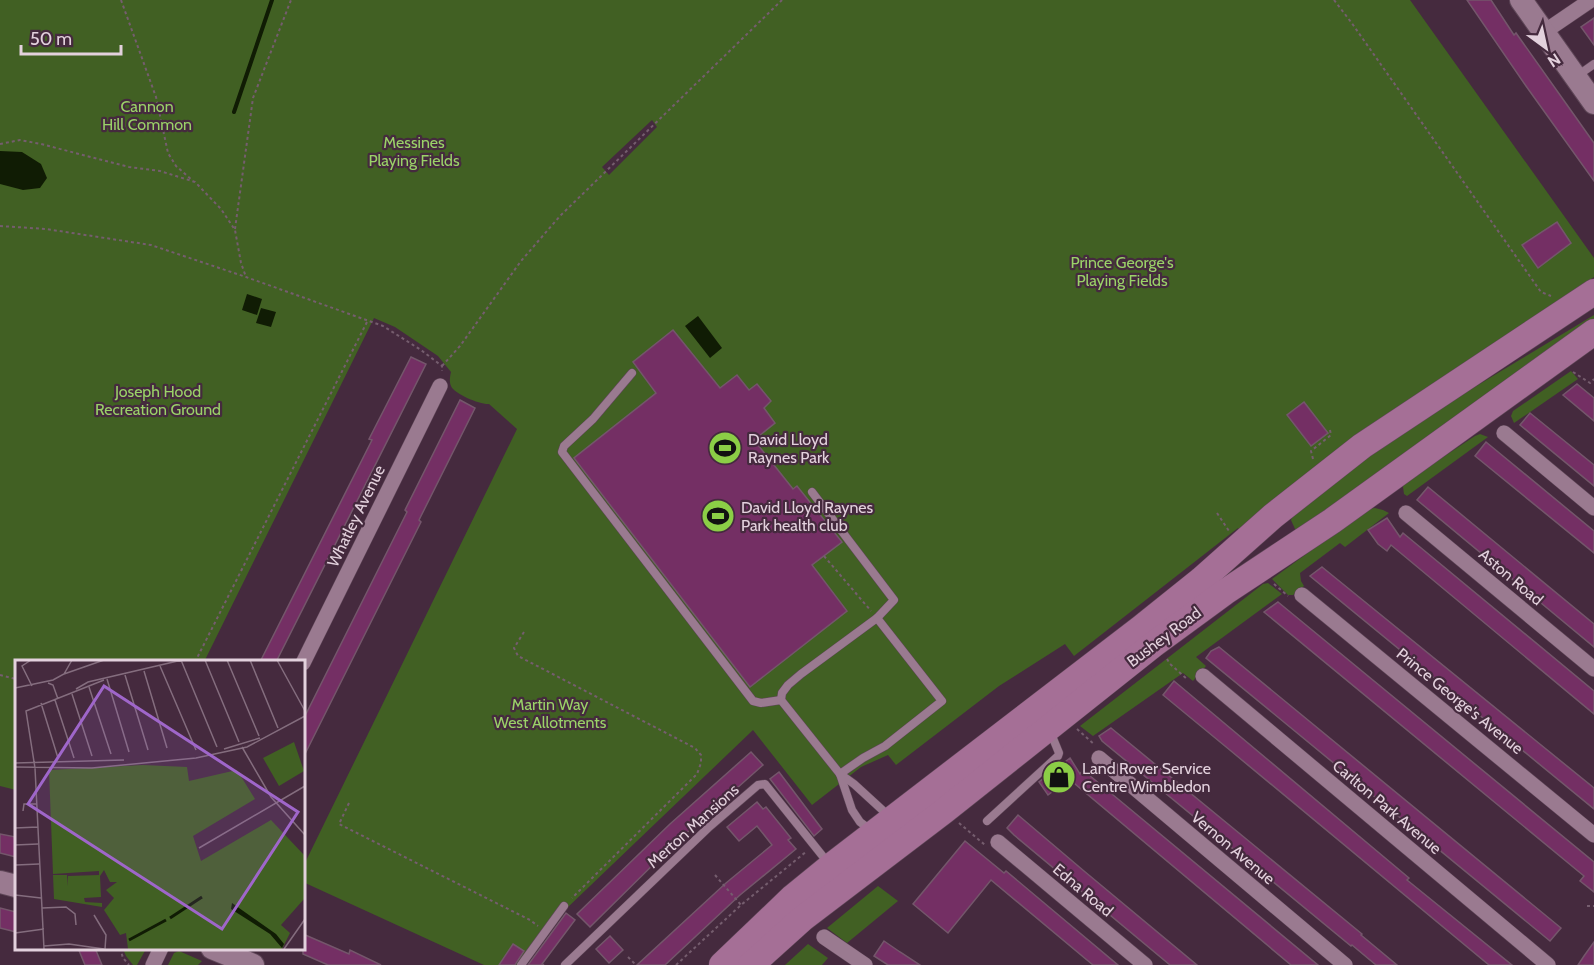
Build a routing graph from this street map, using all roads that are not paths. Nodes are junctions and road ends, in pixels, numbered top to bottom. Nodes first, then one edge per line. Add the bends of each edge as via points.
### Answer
1 (1521, 0) edge
2 (1591, 0) edge
3 (1544, 32) junction
4 (1585, 71) edge
5 (1594, 103) edge
6 (1594, 292) edge
7 (1594, 307) edge
8 (1594, 332) edge
9 (632, 373) dead end
10 (1461, 380) junction
11 (440, 386) dead end
12 (1504, 433) dead end
13 (812, 492) dead end
14 (1594, 508) edge
15 (1406, 513) dead end
16 (1274, 516) junction
17 (1298, 544) junction
18 (1302, 595) road end
19 (877, 618) junction
20 (304, 661) edge
21 (1594, 669) edge
22 (1203, 676) road end
23 (781, 700) junction
24 (1060, 726) junction
25 (1099, 758) road end
26 (840, 774) junction
27 (987, 821) dead end
28 (1594, 835) edge
29 (886, 837) junction
30 (998, 842) road end
31 (831, 867) junction
32 (0, 882) edge
33 (15, 886) edge
34 (564, 906) road end
35 (824, 937) dead end
36 (160, 950) edge
37 (217, 950) edge
38 (153, 965) edge
39 (253, 965) edge
40 (521, 965) edge
41 (565, 965) edge
42 (722, 965) edge
43 (751, 965) edge
44 (865, 965) edge
45 (1145, 965) edge
46 (1345, 965) edge
47 (1548, 965) edge

1 - 3 main road
2 - 3 street
3 - 4 main road
4 - 5 main road
6 - 10 main road, Bushey Road
7 - 10 main road, Bushey Road via 1536,343
8 - 17 main road, Bushey Road
9 - 23 lane via 562,452 753,700
10 - 16 main road, Bushey Road via 1362,446
11 - 20 street, Whatley Avenue
12 - 14 street
13 - 19 lane via 894,600
15 - 21 street, Aston Road
16 - 17 main road
16 - 29 main road, Bushey Road
17 - 24 main road, Bushey Road via 1154,644
18 - 28 street, Prince George's Avenue
19 - 23 lane via 788,685
19 - 26 lane via 942,701 885,746
22 - 47 street, Carlton Park Avenue
23 - 26 lane
24 - 27 lane via 1058,756
24 - 29 main road, Bushey Road
25 - 46 street, Vernon Avenue
26 - 29 lane via 878,808
26 - 29 lane via 860,822
29 - 31 main road, Bushey Road
29 - 43 main road, Bushey Road
30 - 45 street, Edna Road
31 - 41 lane, Merton Mansions via 765,784 758,785
31 - 42 main road, Bushey Road via 793,897
32 - 33 main road
34 - 40 lane
35 - 44 street
36 - 38 street
37 - 39 main road

